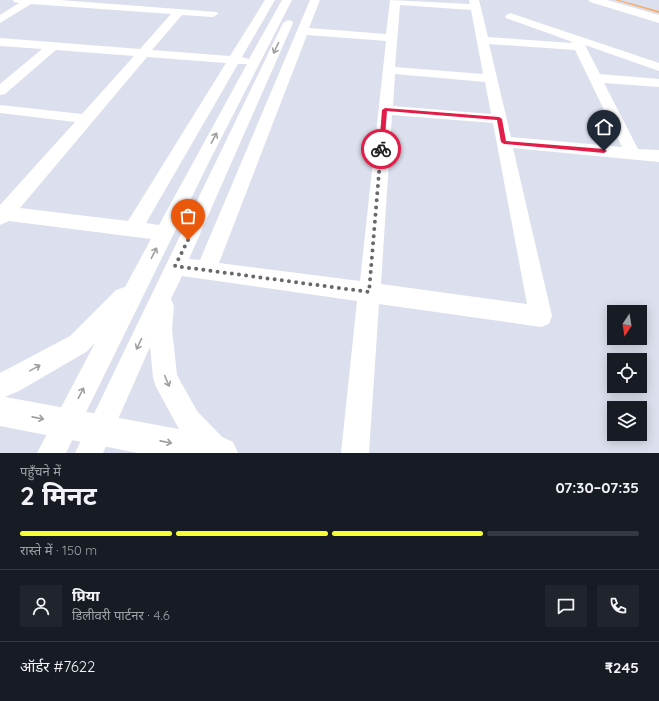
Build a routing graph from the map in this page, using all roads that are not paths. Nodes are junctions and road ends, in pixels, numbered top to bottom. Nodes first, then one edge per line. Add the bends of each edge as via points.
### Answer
1 (18, 0) edge
2 (270, 0) edge
3 (287, 0) edge
4 (299, 0) edge
5 (315, 0) edge
6 (594, 0) edge
7 (29, 1) edge
8 (395, 1) edge
9 (113, 3) edge
10 (475, 4) edge
11 (180, 12) junction
12 (213, 14) dead end
13 (510, 16) dead end
14 (659, 19) edge
15 (0, 20) edge
16 (302, 31) junction
17 (391, 38) junction
18 (482, 40) junction
19 (0, 42) edge
20 (577, 43) junction
21 (53, 46) junction
22 (143, 53) junction
23 (234, 60) junction
24 (254, 62) junction
25 (659, 67) edge
26 (388, 70) junction
27 (490, 78) junction
28 (595, 78) junction
29 (659, 83) edge
30 (0, 91) edge
31 (0, 110) edge
32 (385, 110) junction
33 (86, 119) junction
34 (499, 119) junction
35 (504, 142) junction
36 (633, 154) junction
37 (659, 156) edge
38 (2, 215) edge
39 (133, 229) junction
40 (164, 233) junction
41 (206, 270) junction
42 (171, 276) junction
43 (140, 279) junction
44 (369, 292) junction
45 (0, 386) edge
46 (0, 411) edge
47 (66, 424) junction
48 (94, 441) edge
49 (51, 453) edge
50 (220, 453) edge
51 (354, 453) edge

1 - 7 street
2 - 23 street
3 - 24 street
4 -> 42 street
5 - 16 street
6 - 14 street
7 - 9 street
7 - 15 street
8 - 10 street
8 - 17 street
9 - 11 street
10 - 18 street
11 - 12 street
11 - 22 street
13 - 20 street
16 - 17 street
16 - 41 street
17 - 26 street
18 - 20 street
18 - 27 street
19 - 21 street
20 - 25 street
20 - 28 street
21 - 22 street
21 - 30 street
22 - 23 street
22 - 33 street
23 - 24 street
23 - 39 street
40 -> 24 street
26 - 27 street
26 - 32 street
27 - 34 street
28 - 29 street
28 - 36 street
31 - 33 street
32 - 34 street
32 - 44 street
33 - 38 street
34 - 35 street
35 - 36 street
35 - 44 street via 541,316
36 - 37 street
38 - 39 street
39 - 40 street
43 -> 40 street
41 - 42 street
41 - 44 street
42 -> 48 street
42 -> 50 street via 160,329 165,378 188,420
45 -> 43 street via 78,344
47 -> 43 street
44 - 51 street
46 -> 47 street
47 - 48 street
47 - 49 street
48 -> 50 street

